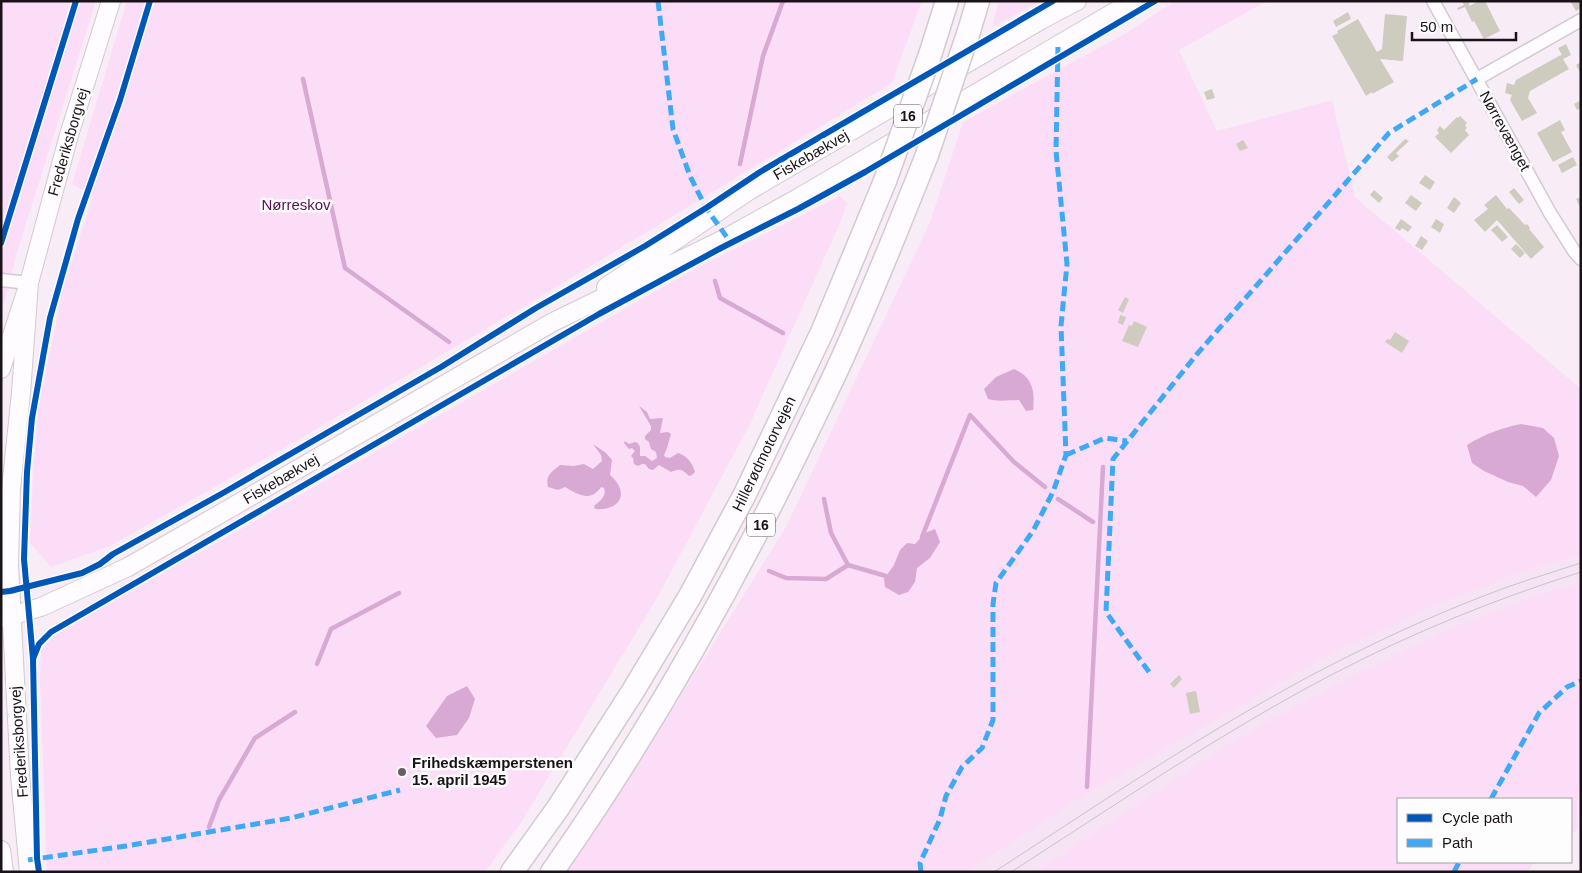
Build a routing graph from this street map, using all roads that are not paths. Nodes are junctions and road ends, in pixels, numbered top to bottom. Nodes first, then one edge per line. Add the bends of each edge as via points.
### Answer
1 (110, 1) edge
2 (947, 1) edge
3 (978, 1) edge
4 (1077, 1) edge
5 (1133, 1) edge
6 (1433, 1) edge
7 (1581, 20) edge
8 (1476, 79) junction
9 (1581, 259) edge
10 (1, 280) edge
11 (29, 283) junction
12 (554, 322) junction
13 (1, 369) edge
14 (6, 617) edge
15 (1, 850) edge
16 (4, 872) edge
17 (29, 872) edge
18 (512, 872) edge
19 (552, 872) edge

1 - 11 street, Frederiksborgvej
2 - 18 highway, Hillerødmotorvejen / 16, bridge via 885,181 823,330 745,494 690,596 633,691 558,808
3 - 19 highway, Hillerødmotorvejen / 16, bridge via 927,155 888,253 772,506 659,706
4 - 12 street, Fiskebækvej via 750,190
5 - 12 street, Fiskebækvej via 724,239
6 - 8 street, Nørrevænget
7 - 8 street
8 - 9 street, Nørrevænget via 1550,213
10 - 11 street
11 - 13 street, Frederiksborgvej
11 - 14 street, Frederiksborgvej via 11,489
12 - 14 street, Fiskebækvej via 128,567 41,607
14 - 17 street, Frederiksborgvej
15 - 16 street

